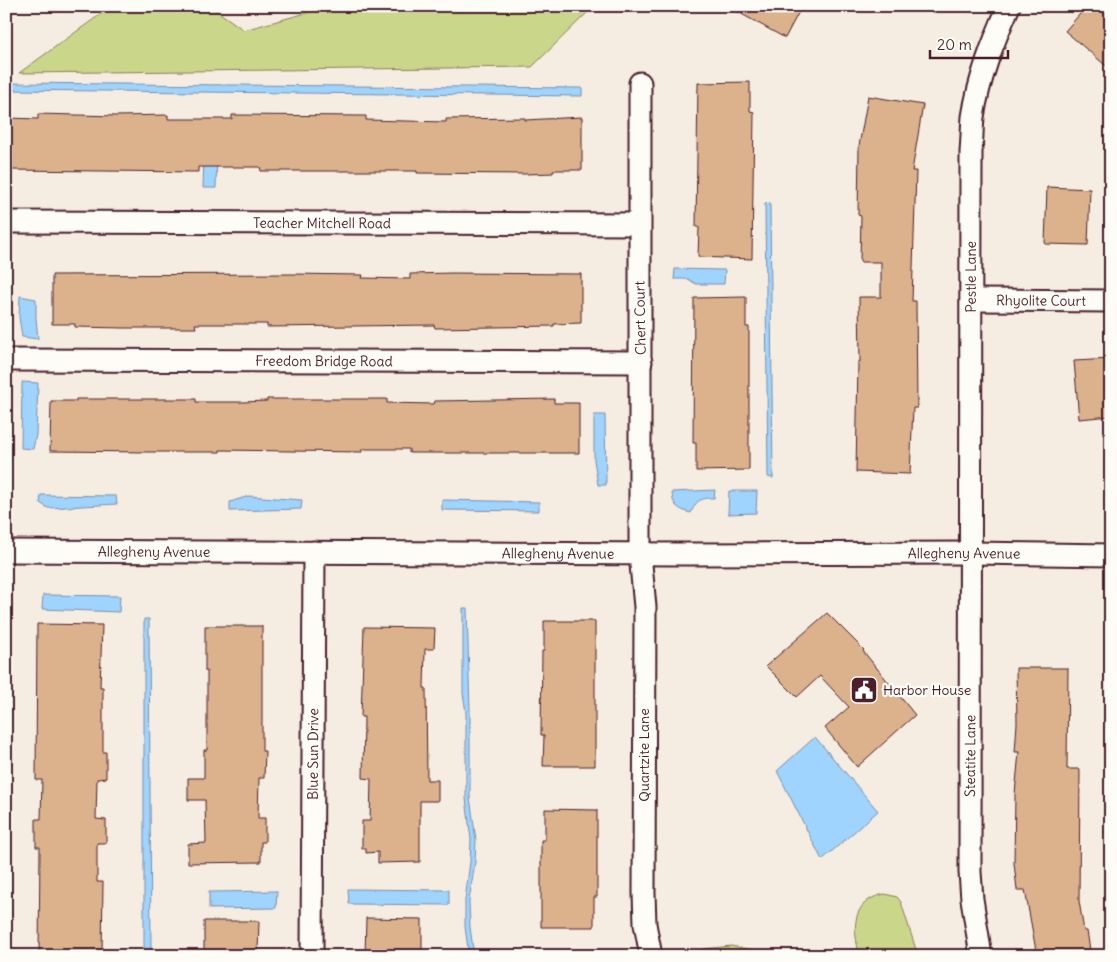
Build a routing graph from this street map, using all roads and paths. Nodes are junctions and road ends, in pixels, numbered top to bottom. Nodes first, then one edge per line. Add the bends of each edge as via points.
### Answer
1 (1009, 6) edge
2 (640, 83) dead end
3 (6, 222) edge
4 (639, 224) junction
5 (972, 300) junction
6 (1111, 301) edge
7 (6, 360) edge
8 (641, 362) junction
9 (6, 551) edge
10 (314, 552) junction
11 (971, 553) junction
12 (640, 554) junction
13 (1111, 555) edge
14 (312, 956) edge
15 (651, 956) edge
16 (981, 956) edge

1 - 5 street, Pestle Lane via 994,40 973,117
2 - 4 street, Chert Court
3 - 4 street, Teacher Mitchell Road
4 - 8 street, Chert Court
5 - 6 street, Rhyolite Court
5 - 11 street, Pestle Lane
7 - 8 street, Freedom Bridge Road
8 - 12 street, Chert Court
9 - 10 street, Allegheny Avenue
10 - 12 street, Allegheny Avenue
10 - 14 street, Blue Sun Drive
11 - 12 street, Allegheny Avenue
11 - 13 street, Allegheny Avenue
11 - 16 street, Steatite Lane via 970,872
12 - 15 street, Quartzite Lane via 645,607 644,893

